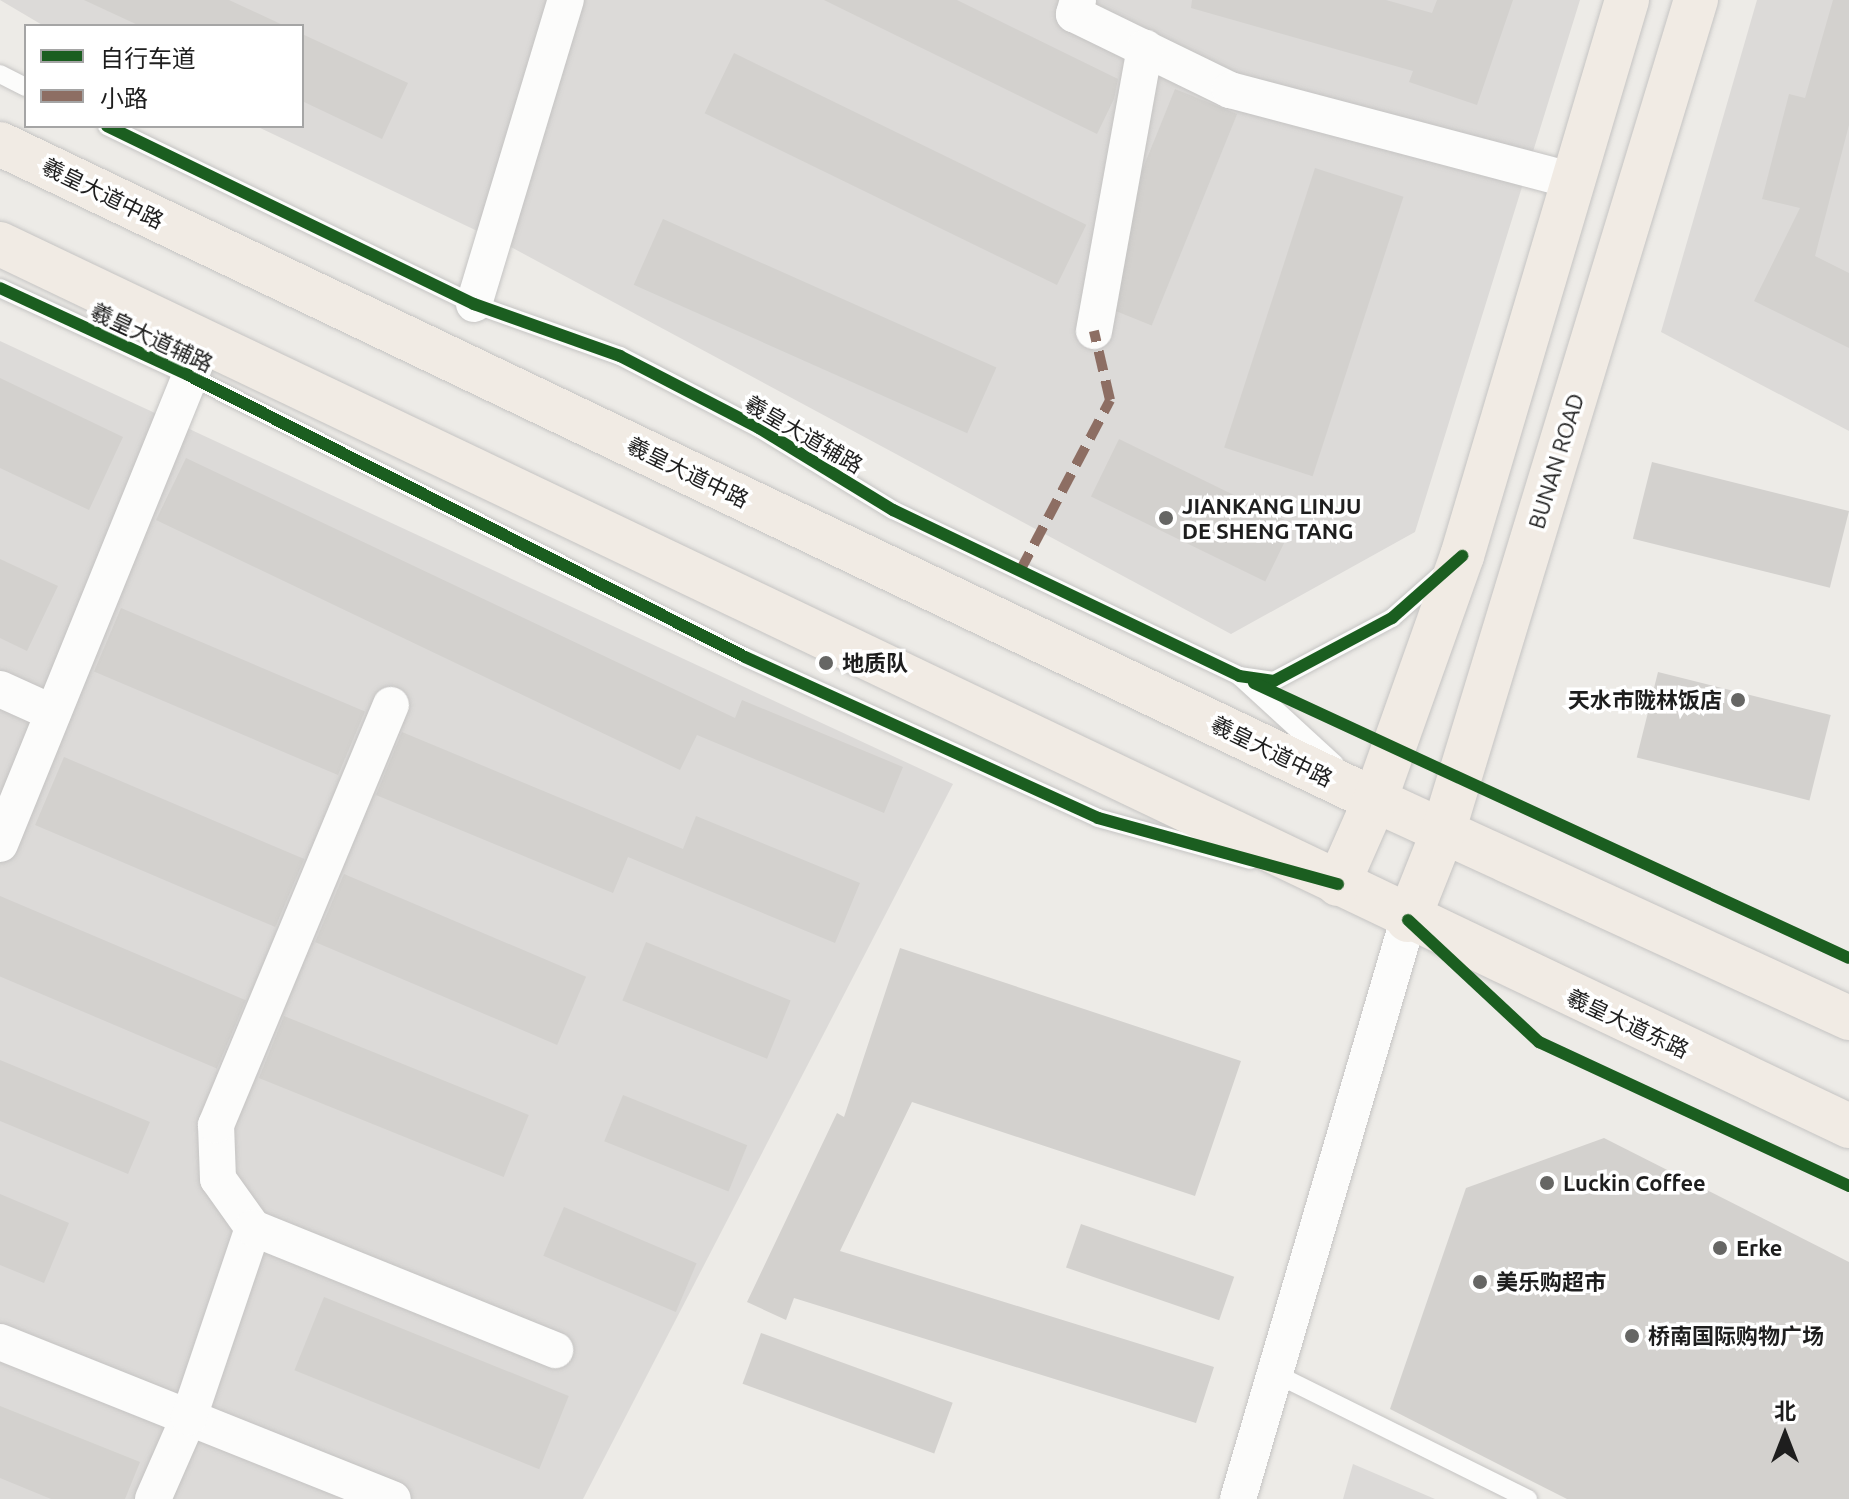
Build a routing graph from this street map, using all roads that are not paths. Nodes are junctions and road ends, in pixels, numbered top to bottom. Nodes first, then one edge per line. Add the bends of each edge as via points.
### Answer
1 (566, 0) edge
2 (1627, 0) edge
3 (1696, 0) edge
4 (1066, 5) edge
5 (1145, 48) junction
6 (0, 74) edge
7 (24, 86) edge
8 (111, 128) edge
9 (0, 144) edge
10 (1574, 181) junction
11 (0, 244) edge
12 (0, 288) edge
13 (474, 304) junction
14 (1094, 331) dead end
15 (196, 359) junction
16 (1462, 556) junction
17 (1239, 676) junction
18 (0, 689) edge
19 (391, 705) dead end
20 (53, 713) junction
21 (1375, 800) junction
22 (1443, 832) junction
23 (0, 844) edge
24 (1338, 884) junction
25 (1408, 920) junction
26 (1849, 1018) edge
27 (1849, 1126) edge
28 (253, 1228) junction
29 (0, 1342) edge
30 (555, 1350) dead end
31 (1272, 1372) junction
32 (189, 1417) junction
33 (153, 1499) edge
34 (393, 1499) edge
35 (1238, 1499) edge
36 (1528, 1499) edge

1 - 13 street
2 - 10 main road
3 - 22 main road, BUNAN ROAD
4 - 5 street
5 - 10 street via 1230,90
5 - 14 street
6 - 7 lane
8 - 13 lane, 羲皇大道辅路
9 - 21 main road, 羲皇大道中路
10 - 16 main road
11 - 15 main road
12 - 15 lane, 羲皇大道辅路
13 - 17 lane, 羲皇大道辅路 via 620,356 759,428 893,510
15 - 20 street
15 - 24 main road
16 - 17 lane, 羲皇大道辅路 via 1392,618 1274,681
16 - 21 main road
17 - 21 lane
18 - 20 street
19 - 28 street via 216,1125 218,1179
20 - 23 street
21 - 22 main road, 羲皇大道中路
21 - 24 main road
22 - 25 main road, BUNAN ROAD
22 - 26 main road
24 - 25 main road, 羲皇大道东路
25 - 27 main road, 羲皇大道东路
25 - 31 street
28 - 30 street
28 - 32 street
29 - 32 street
31 - 35 street
31 - 36 lane
32 - 33 street
32 - 34 street

